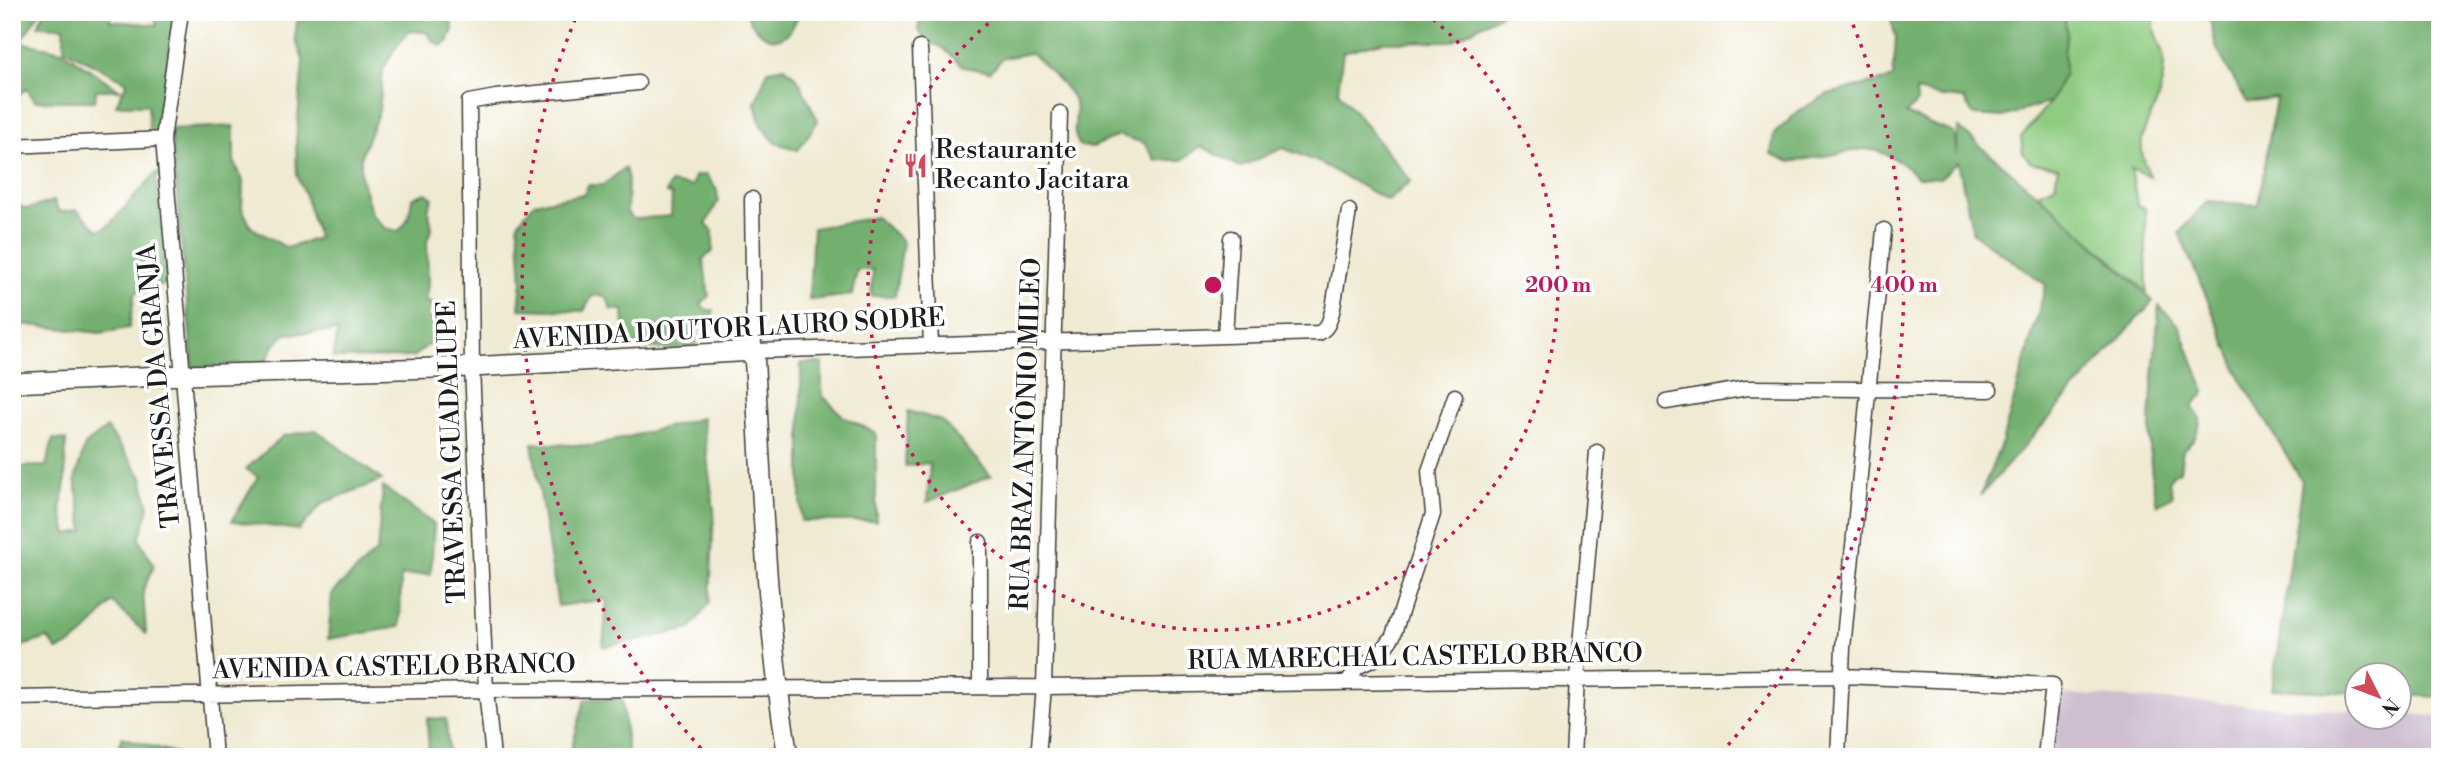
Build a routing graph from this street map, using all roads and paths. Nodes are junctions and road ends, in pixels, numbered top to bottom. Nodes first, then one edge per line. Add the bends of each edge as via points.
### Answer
1 (181, 12) edge
2 (920, 48) dead end
3 (638, 83) dead end
4 (1060, 113) dead end
5 (163, 139) junction
6 (12, 146) edge
7 (752, 199) dead end
8 (1349, 211) dead end
9 (1884, 230) dead end
10 (1231, 237) dead end
11 (1225, 336) junction
12 (1052, 342) junction
13 (931, 346) junction
14 (754, 351) junction
15 (471, 367) junction
16 (184, 375) junction
17 (12, 383) edge
18 (1867, 389) junction
19 (1990, 390) dead end
20 (1455, 396) dead end
21 (1666, 401) dead end
22 (1597, 452) dead end
23 (980, 542) dead end
24 (1842, 676) junction
25 (1577, 679) junction
26 (1348, 682) junction
27 (980, 687) junction
28 (1044, 687) junction
29 (776, 688) junction
30 (486, 690) junction
31 (208, 694) junction
32 (12, 698) edge
33 (215, 757) edge
34 (493, 757) edge
35 (788, 757) edge
36 (1038, 757) edge
37 (1573, 757) edge
38 (1838, 757) edge
39 (2045, 757) edge

1 - 5 street, TRAVESSA DA GRANJA
2 - 13 street
3 - 15 street, TRAVESSA GUADALUPE via 469,102
4 - 12 street, RUA BRAZ ANTÔNIO MILEO
5 - 6 street
5 - 16 street, TRAVESSA DA GRANJA
7 - 14 street
8 - 11 street, AVENIDA DOUTOR LAURO SODRE via 1325,330
9 - 18 street
10 - 11 street
11 - 12 street, AVENIDA DOUTOR LAURO SODRE
12 - 13 street, AVENIDA DOUTOR LAURO SODRE
12 - 28 street, RUA BRAZ ANTÔNIO MILEO
13 - 14 street, AVENIDA DOUTOR LAURO SODRE
14 - 15 street, AVENIDA DOUTOR LAURO SODRE
14 - 29 street
15 - 16 street, AVENIDA DOUTOR LAURO SODRE
15 - 30 street, TRAVESSA GUADALUPE
16 - 17 street, AVENIDA DOUTOR LAURO SODRE
16 - 31 street, TRAVESSA DA GRANJA
18 - 19 street
18 - 21 street via 1747,388
18 - 24 street
20 - 26 street via 1429,471 1433,514 1393,636 1378,657 1357,667
22 - 25 street
23 - 27 street
24 - 25 street, RUA MARECHAL CASTELO BRANCO
24 - 38 street
24 - 39 street, RUA MARECHAL CASTELO BRANCO via 2053,685
25 - 26 street, RUA MARECHAL CASTELO BRANCO
25 - 37 street
26 - 28 street, RUA MARECHAL CASTELO BRANCO
27 - 28 street, RUA MARECHAL CASTELO BRANCO
27 - 29 street, RUA MARECHAL CASTELO BRANCO
28 - 36 street, RUA BRAZ ANTÔNIO MILEO
29 - 30 street, AVENIDA CASTELO BRANCO
29 - 35 street
30 - 31 street, AVENIDA CASTELO BRANCO
30 - 34 street, TRAVESSA GUADALUPE
31 - 32 street, AVENIDA CASTELO BRANCO
31 - 33 street, TRAVESSA DA GRANJA

